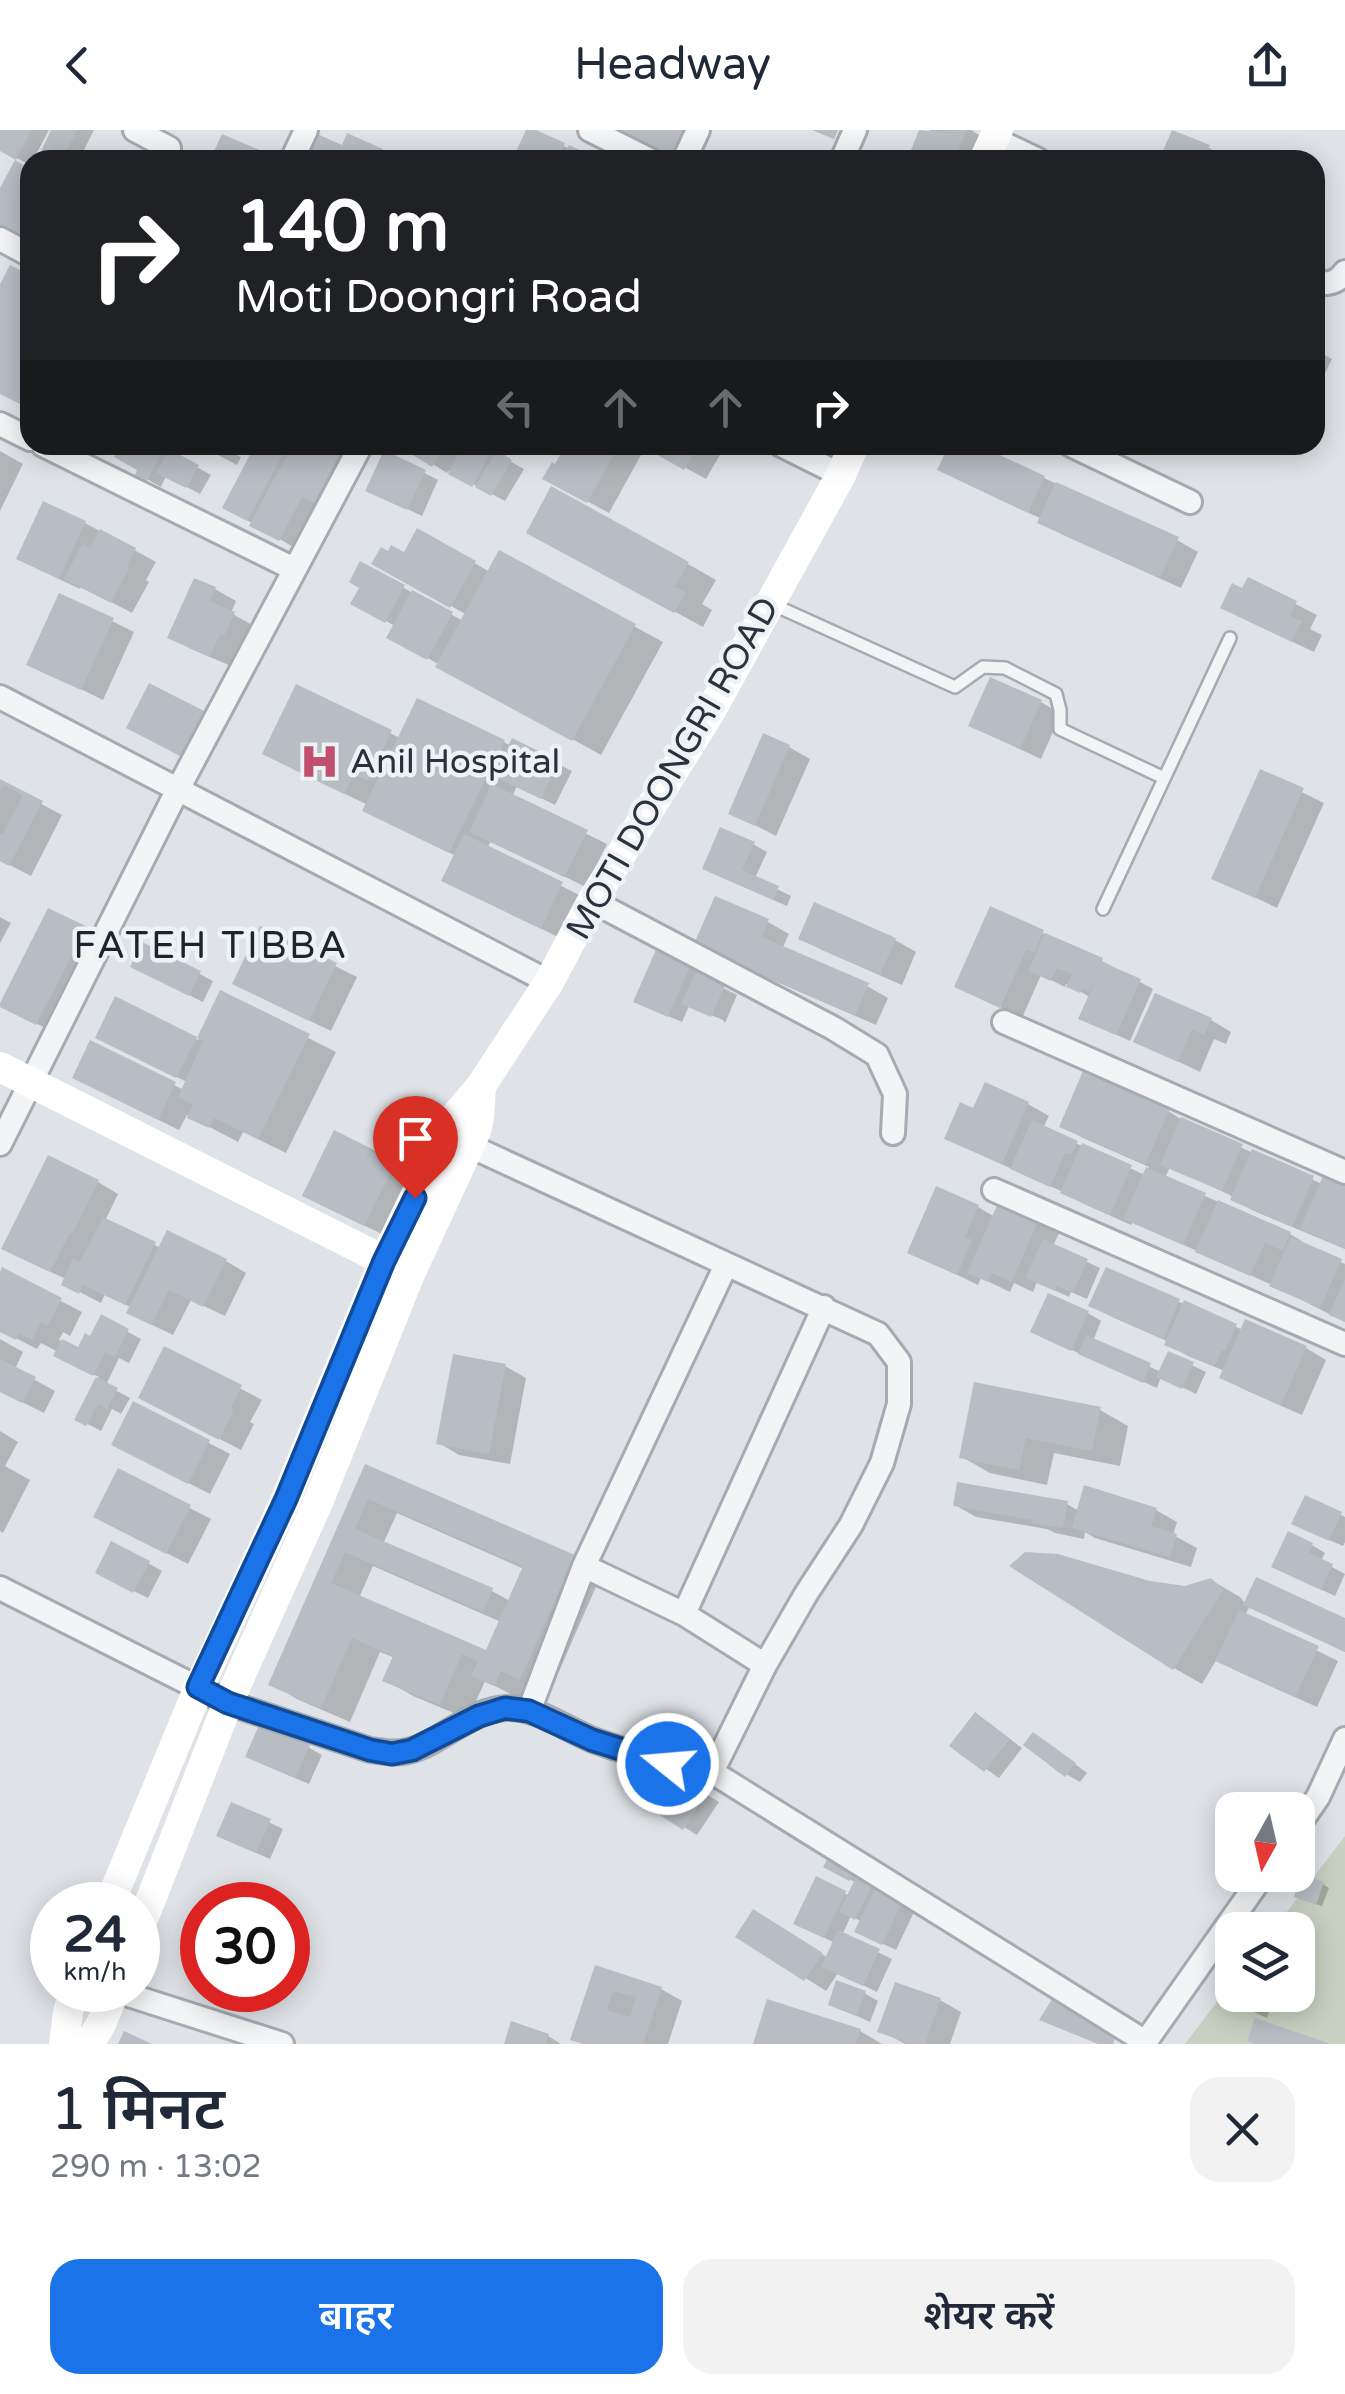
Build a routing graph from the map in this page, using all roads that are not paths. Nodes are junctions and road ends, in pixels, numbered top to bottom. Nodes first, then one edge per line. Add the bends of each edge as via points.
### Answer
1 (135, 130) edge
2 (590, 130) edge
3 (168, 148) dead end
4 (630, 150) edge
5 (1345, 272) edge
6 (1325, 284) edge
7 (63, 455) edge
8 (356, 455) edge
9 (801, 455) edge
10 (849, 455) edge
11 (1092, 455) edge
12 (840, 475) junction
13 (1190, 502) dead end
14 (294, 569) junction
15 (770, 603) junction
16 (1230, 638) dead end
17 (0, 697) edge
18 (1164, 778) junction
19 (178, 790) junction
20 (592, 901) junction
21 (1102, 909) dead end
22 (548, 982) junction
23 (1004, 1022) dead end
24 (0, 1067) edge
25 (31, 1083) junction
26 (893, 1132) dead end
27 (456, 1140) junction
28 (0, 1144) edge
29 (1345, 1172) edge
30 (994, 1190) dead end
31 (726, 1265) junction
32 (397, 1267) junction
33 (824, 1307) junction
34 (1345, 1344) edge
35 (276, 1518) junction
36 (305, 1530) junction
37 (584, 1566) junction
38 (0, 1588) edge
39 (684, 1614) junction
40 (765, 1666) junction
41 (198, 1687) junction
42 (228, 1703) junction
43 (529, 1711) junction
44 (1345, 1739) edge
45 (712, 1772) junction
46 (1315, 1801) edge
47 (118, 1882) edge
48 (158, 1882) edge
49 (1251, 1892) edge
50 (160, 2008) edge
51 (68, 2012) edge
52 (106, 2012) edge
53 (240, 2038) edge
54 (1144, 2043) edge
55 (64, 2044) edge
56 (89, 2044) edge
57 (282, 2044) edge

1 - 3 street
2 - 4 street
5 - 6 street
7 - 14 street
8 - 14 street
9 - 12 street
10 - 12 street, MOTI DOONGRI ROAD
11 - 13 street
12 - 15 street, MOTI DOONGRI ROAD
14 - 19 street
15 - 18 lane via 955,687 983,667 1006,668 1056,694 1060,729
15 - 20 street, MOTI DOONGRI ROAD
16 - 18 lane
17 - 19 street
18 - 21 lane
19 - 22 street
19 - 25 street
20 - 22 street, MOTI DOONGRI ROAD
20 - 26 street via 877,1055 894,1094
22 - 27 street, MOTI DOONGRI ROAD via 481,1086 476,1131
23 - 29 street
24 - 25 street
25 - 28 street
25 - 32 street
27 - 31 street
27 - 32 street, MOTI DOONGRI ROAD
30 - 34 street
31 - 33 street
31 - 37 street
32 - 35 street, MOTI DOONGRI ROAD
32 - 36 street, MOTI DOONGRI ROAD
33 - 39 street
33 - 40 street via 878,1334 899,1362 899,1404 882,1464 851,1525
35 - 36 street
35 - 41 street, MOTI DOONGRI ROAD
36 - 42 street, MOTI DOONGRI ROAD
37 - 39 street
37 - 43 street
38 - 41 street
39 - 40 street
40 - 45 street
41 - 42 street
41 - 47 street, MOTI DOONGRI ROAD
42 - 43 street via 392,1754 479,1716 505,1708
42 - 48 street, MOTI DOONGRI ROAD
43 - 45 street via 592,1740
44 - 46 street
45 - 54 street
49 - 54 street
50 - 53 street
51 - 55 street
52 - 56 street
53 - 57 street

